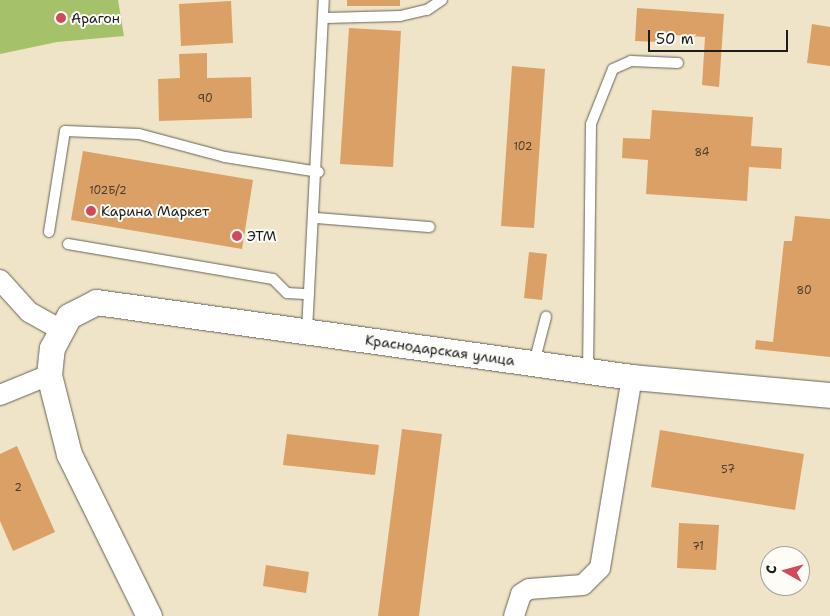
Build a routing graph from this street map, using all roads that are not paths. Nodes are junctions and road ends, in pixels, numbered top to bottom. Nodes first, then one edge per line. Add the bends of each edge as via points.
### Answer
1 (324, 0) edge
2 (442, 0) edge
3 (326, 18) junction
4 (678, 63) dead end
5 (319, 172) junction
6 (315, 218) junction
7 (430, 227) dead end
8 (49, 232) dead end
9 (68, 244) dead end
10 (0, 280) edge
11 (309, 294) junction
12 (546, 317) dead end
13 (62, 330) junction
14 (307, 331) junction
15 (534, 363) junction
16 (588, 370) junction
17 (49, 375) junction
18 (632, 377) junction
19 (2, 389) edge
20 (830, 395) edge
21 (149, 616) edge
22 (514, 616) edge

1 - 3 lane
2 - 3 lane via 427,10 400,16
3 - 5 lane
4 - 16 lane via 631,61 613,69 591,124
5 - 6 lane
5 - 8 lane via 225,157 139,134 65,131
6 - 7 lane
6 - 11 lane
9 - 11 lane via 273,279 287,293
10 - 13 street via 29,312
11 - 14 lane
12 - 15 lane
13 - 14 street, Краснодарская улица via 69,316 96,302
13 - 17 street, Краснодарская улица via 52,348
14 - 15 street, Краснодарская улица
15 - 16 street, Краснодарская улица
16 - 18 street, Краснодарская улица
17 - 19 street
17 - 21 street via 69,454
18 - 20 street, Краснодарская улица
18 - 22 street via 600,568 583,585 529,589 521,594

